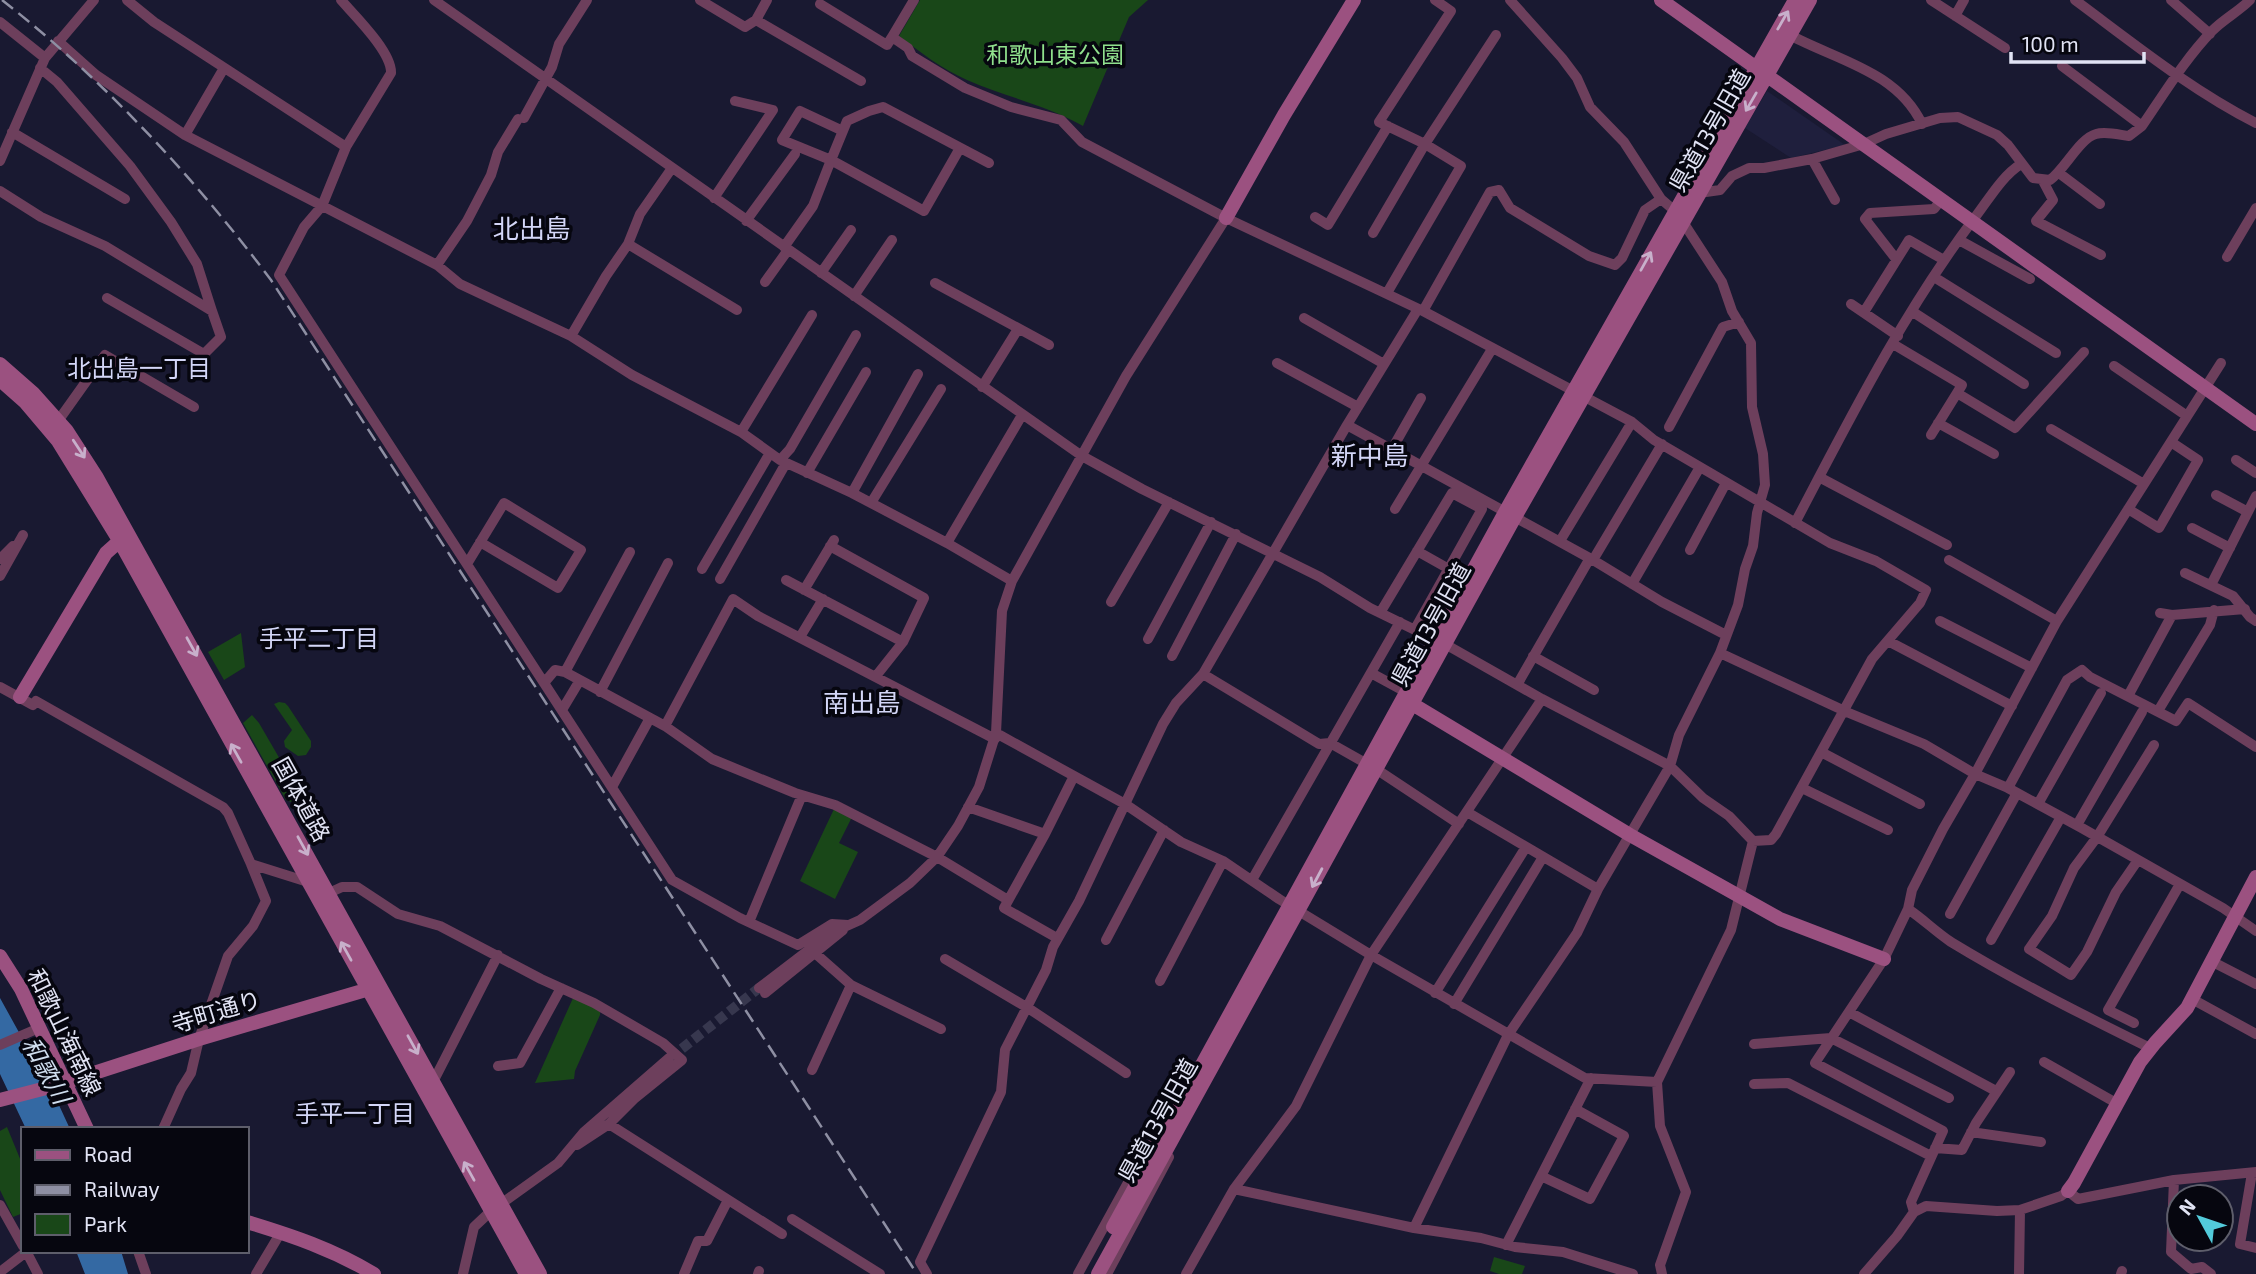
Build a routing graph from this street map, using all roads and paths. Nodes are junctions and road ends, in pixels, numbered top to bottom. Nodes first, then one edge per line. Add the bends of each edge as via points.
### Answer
1 (94, 0) edge
2 (127, 0) edge
3 (341, 0) edge
4 (434, 0) edge
5 (587, 0) edge
6 (700, 0) edge
7 (767, 0) edge
8 (914, 0) edge
9 (1354, 0) edge
10 (1435, 0) edge
11 (1510, 0) edge
12 (1661, 0) edge
13 (1795, 0) edge
14 (1810, 0) edge
15 (1931, 0) edge
16 (1964, 0) edge
17 (2075, 0) edge
18 (2171, 0) edge
19 (2250, 0) edge
20 (818, 1) edge
21 (1955, 16) junction
22 (756, 20) junction
23 (2, 28) edge
24 (2210, 34) junction
25 (1496, 35) dead end
26 (1790, 35) junction
27 (892, 37) junction
28 (58, 41) junction
29 (2005, 48) dead end
30 (43, 63) junction
31 (2063, 66) dead end
32 (224, 68) junction
33 (1761, 72) junction
34 (2177, 75) junction
35 (547, 78) junction
36 (861, 81) dead end
37 (735, 101) dead end
38 (2256, 123) edge
39 (1922, 124) junction
40 (1388, 126) junction
41 (2142, 126) junction
42 (843, 131) junction
43 (12, 132) junction
44 (184, 135) junction
45 (1425, 144) junction
46 (1864, 144) junction
47 (346, 147) junction
48 (960, 148) junction
49 (795, 154) dead end
50 (1812, 159) junction
51 (831, 160) junction
52 (0, 161) edge
53 (989, 163) dead end
54 (2021, 164) junction
55 (672, 168) junction
56 (2059, 173) junction
57 (2043, 181) junction
58 (0, 191) edge
59 (1699, 193) junction
60 (714, 198) junction
61 (125, 199) dead end
62 (1661, 199) junction
63 (1835, 200) dead end
64 (1941, 200) junction
65 (2100, 204) dead end
66 (321, 206) junction
67 (2256, 208) edge
68 (1679, 216) junction
69 (1315, 217) dead end
70 (1226, 218) junction
71 (747, 221) junction
72 (1972, 221) junction
73 (851, 230) dead end
74 (1373, 233) dead end
75 (892, 240) dead end
76 (1959, 240) junction
77 (628, 244) junction
78 (786, 248) junction
79 (2101, 255) dead end
80 (2227, 257) dead end
81 (1896, 259) junction
82 (1944, 260) junction
83 (437, 265) junction
84 (821, 273) junction
85 (1934, 277) junction
86 (2030, 279) dead end
87 (765, 282) dead end
88 (935, 284) dead end
89 (1387, 293) junction
90 (854, 296) junction
91 (107, 298) dead end
92 (1851, 304) dead end
93 (737, 310) dead end
94 (1420, 310) junction
95 (212, 311) junction
96 (1864, 312) junction
97 (1913, 312) junction
98 (812, 314) dead end
99 (1304, 318) dead end
100 (1739, 322) junction
101 (1018, 329) junction
102 (856, 335) dead end
103 (571, 336) junction
104 (1896, 340) junction
105 (1049, 345) dead end
106 (1492, 349) junction
107 (2084, 352) dead end
108 (2056, 353) dead end
109 (0, 363) edge
110 (1278, 363) dead end
111 (2221, 363) dead end
112 (1384, 364) junction
113 (2114, 366) dead end
114 (866, 372) dead end
115 (918, 374) dead end
116 (0, 380) edge
117 (2024, 384) dead end
118 (982, 387) junction
119 (2205, 388) junction
120 (942, 390) dead end
121 (1579, 393) junction
122 (1957, 393) junction
123 (1421, 398) dead end
124 (194, 407) dead end
125 (1358, 407) junction
126 (1023, 415) junction
127 (2187, 416) junction
128 (58, 421) junction
129 (1632, 422) junction
130 (1938, 423) junction
131 (2256, 424) edge
132 (1347, 425) junction
133 (1669, 427) dead end
134 (2051, 429) dead end
135 (741, 432) junction
136 (1931, 435) dead end
137 (2171, 442) junction
138 (1662, 444) junction
139 (1392, 449) junction
140 (770, 453) junction
141 (1994, 454) dead end
142 (1082, 456) junction
143 (2236, 460) dead end
144 (783, 461) junction
145 (1422, 466) junction
146 (1700, 467) junction
147 (2256, 472) edge
148 (807, 473) junction
149 (1819, 477) junction
150 (1726, 483) junction
151 (2144, 484) junction
152 (852, 493) junction
153 (2216, 495) dead end
154 (2256, 496) edge
155 (1169, 502) junction
156 (1761, 502) junction
157 (871, 503) junction
158 (1395, 509) dead end
159 (2128, 509) junction
160 (2248, 512) junction
161 (1511, 514) junction
162 (1211, 522) junction
163 (1795, 523) junction
164 (2192, 528) dead end
165 (1236, 534) junction
166 (124, 537) junction
167 (1560, 541) junction
168 (480, 542) junction
169 (947, 543) junction
170 (1947, 545) dead end
171 (2230, 548) junction
172 (1690, 550) dead end
173 (1417, 551) junction
174 (630, 552) dead end
175 (1272, 554) junction
176 (0, 557) edge
177 (1592, 559) junction
178 (1949, 561) dead end
179 (668, 563) dead end
180 (467, 564) junction
181 (702, 569) dead end
182 (1449, 569) junction
183 (2185, 573) dead end
184 (0, 576) edge
185 (720, 579) dead end
186 (786, 580) dead end
187 (1012, 581) junction
188 (1632, 584) junction
189 (2211, 584) junction
190 (804, 590) junction
191 (823, 600) junction
192 (1111, 601) dead end
193 (2245, 609) junction
194 (2214, 610) junction
195 (1380, 613) junction
196 (2160, 613) dead end
197 (2172, 615) junction
198 (1940, 621) dead end
199 (2057, 621) junction
200 (2256, 621) edge
201 (1400, 622) junction
202 (1415, 629) junction
203 (1726, 635) junction
204 (800, 637) junction
205 (1148, 639) dead end
206 (1888, 641) junction
207 (903, 642) junction
208 (1440, 642) junction
209 (1720, 653) junction
210 (1172, 656) dead end
211 (1533, 656) junction
212 (2032, 668) junction
213 (565, 672) junction
214 (1371, 673) junction
215 (1203, 674) junction
216 (876, 676) junction
217 (580, 680) junction
218 (544, 683) junction
219 (1517, 685) junction
220 (0, 687) edge
221 (1594, 690) dead end
222 (600, 692) junction
223 (2101, 693) dead end
224 (2129, 696) junction
225 (20, 697) junction
226 (1407, 698) junction
227 (1542, 699) junction
228 (2012, 706) junction
229 (562, 710) junction
230 (1842, 710) junction
231 (2142, 712) dead end
232 (2158, 712) junction
233 (650, 718) junction
234 (664, 726) junction
235 (996, 736) junction
236 (1331, 743) junction
237 (2154, 745) dead end
238 (2256, 747) edge
239 (1821, 752) junction
240 (1501, 759) junction
241 (1371, 766) junction
242 (1670, 766) junction
243 (1975, 774) junction
244 (1074, 776) junction
245 (612, 787) junction
246 (1802, 788) junction
247 (2012, 790) junction
248 (802, 795) junction
249 (1125, 804) junction
250 (1920, 804) dead end
251 (2038, 804) junction
252 (968, 807) junction
253 (1468, 812) junction
254 (2061, 817) junction
255 (1459, 824) junction
256 (2077, 825) junction
257 (1164, 830) junction
258 (1888, 830) dead end
259 (1045, 834) junction
260 (1630, 835) junction
261 (2096, 836) junction
262 (1753, 841) junction
263 (1526, 847) junction
264 (937, 857) junction
265 (1543, 857) junction
266 (2138, 860) junction
267 (1223, 862) junction
268 (251, 864) junction
269 (313, 878) junction
270 (1252, 880) junction
271 (2180, 884) junction
272 (2254, 885) edge
273 (1598, 890) junction
274 (329, 893) junction
275 (1741, 896) junction
276 (1008, 900) junction
277 (1293, 908) junction
278 (1488, 908) junction
279 (1908, 909) junction
280 (1950, 914) dead end
281 (2234, 915) junction
282 (1506, 919) junction
283 (749, 922) junction
284 (848, 925) junction
285 (2256, 931) edge
286 (1057, 938) junction
287 (1105, 940) dead end
288 (1991, 940) dead end
289 (816, 954) junction
290 (498, 955) junction
291 (1371, 955) junction
292 (0, 956) edge
293 (945, 959) dead end
294 (1884, 959) junction
295 (2211, 961) junction
296 (1160, 981) dead end
297 (2256, 984) edge
298 (851, 985) junction
299 (374, 988) junction
300 (561, 988) junction
301 (1435, 993) junction
302 (2192, 999) junction
303 (1454, 1004) junction
304 (1028, 1008) junction
305 (1849, 1012) junction
306 (2134, 1023) dead end
307 (941, 1029) dead end
308 (35, 1030) junction
309 (2256, 1034) edge
310 (1508, 1035) junction
311 (1831, 1038) junction
312 (199, 1039) junction
313 (1754, 1044) dead end
314 (0, 1045) edge
315 (2150, 1048) junction
316 (669, 1058) tunnel mouth
317 (2043, 1062) dead end
318 (498, 1066) dead end
319 (812, 1070) dead end
320 (2010, 1072) dead end
321 (1126, 1073) dead end
322 (1591, 1078) junction
323 (433, 1082) junction
324 (1657, 1082) junction
325 (60, 1084) junction
326 (1754, 1084) dead end
327 (1996, 1091) junction
328 (1949, 1098) dead end
329 (3, 1100) edge
330 (2118, 1104) junction
331 (1575, 1109) junction
332 (610, 1124) junction
333 (86, 1127) edge
334 (164, 1127) edge
335 (1971, 1132) junction
336 (1165, 1141) junction
337 (2041, 1142) dead end
338 (571, 1148) junction
339 (1933, 1152) junction
340 (1155, 1160) junction
341 (2254, 1172) edge
342 (1541, 1176) junction
343 (2174, 1180) junction
344 (1234, 1189) junction
345 (2068, 1191) junction
346 (729, 1200) junction
347 (0, 1205) edge
348 (496, 1208) junction
349 (2020, 1210) junction
350 (1914, 1212) junction
351 (792, 1219) dead end
352 (248, 1222) edge
353 (1414, 1228) junction
354 (281, 1232) junction
355 (782, 1234) dead end
356 (21, 1242) edge
357 (1506, 1245) junction
358 (2256, 1248) edge
359 (25, 1253) edge
360 (26, 1253) edge
361 (139, 1253) edge
362 (350, 1268) edge
363 (0, 1272) edge
364 (37, 1274) edge
365 (146, 1274) edge
366 (256, 1274) edge
367 (374, 1274) edge
368 (463, 1274) edge
369 (526, 1274) edge
370 (540, 1274) edge
371 (684, 1274) edge
372 (880, 1274) edge
373 (928, 1274) edge
374 (1079, 1274) edge
375 (1087, 1274) edge
376 (1098, 1274) edge
377 (1107, 1274) edge
378 (1186, 1274) edge
379 (1633, 1274) edge
380 (1662, 1274) edge
381 (1864, 1274) edge
382 (2018, 1274) edge
383 (2211, 1274) edge

1 - 28 street
2 - 32 street
3 - 47 street via 391,66
4 - 35 street
5 - 35 street via 559,44
6 - 22 street via 745,27
7 - 22 street
8 - 27 street
9 - 70 street
10 - 40 street via 1451,10 1379,122
11 - 62 street via 1562,58 1590,107 1623,142
12 - 33 street
33 -> 13 street, 県道13号旧道
14 - 26 street, 県道13号旧道
15 - 21 street
16 - 21 street
17 - 34 street
18 - 24 street
19 - 24 street
20 - 27 street via 887,45
21 - 29 street
22 - 36 street
23 - 30 street
24 - 34 street
25 - 45 street
26 - 33 street, 県道13号旧道
26 - 39 street via 1887,82 1914,108
27 - 70 street via 912,56 965,88 1061,120 1082,142
28 - 30 street
28 - 44 street via 96,75
30 - 43 street
30 - 95 street via 171,222 197,264
31 - 41 street
32 - 44 street
32 - 47 street
33 - 46 street
33 -> 59 street, 県道13号旧道
33 - 68 street, 県道13号旧道
34 - 38 street
34 - 41 street
35 - 55 street
35 - 83 street via 498,152 467,220
37 - 60 street via 773,110
39 - 46 street
39 - 54 street via 1958,117 1997,135
40 - 45 street
40 - 69 street via 1328,225
41 - 56 street via 2129,136 2098,133 2086,139
42 - 48 street via 847,121 883,107
42 - 51 street
42 - 51 street via 800,111 782,140
43 - 52 street
43 - 61 street
44 - 66 street
45 - 74 street
45 - 89 street via 1461,166
46 - 50 street
46 - 64 street
47 - 66 street
48 - 51 street via 924,211
48 - 53 street
49 - 71 street
50 - 59 street via 1749,168 1732,176 1720,190
50 - 63 street
51 - 78 street via 813,205
54 - 57 street
54 - 72 street
55 - 60 street
55 - 77 street via 640,214
56 - 57 street
56 - 65 street
57 - 79 street via 2053,200 2036,221
58 - 95 street
59 - 68 street, 県道13号旧道
60 - 71 street
62 - 68 street
62 - 94 street via 1644,210 1615,265 1589,256 1510,208 1499,190 1490,192
64 - 72 street
64 - 81 street via 1934,209 1870,213 1865,219
66 - 83 street
66 - 180 street via 279,275
67 - 80 street
68 - 100 street via 1722,282
68 - 121 street, 県道13号旧道
70 - 89 street
70 - 142 street via 1126,376
71 - 78 street
72 - 76 street
72 - 119 street
73 - 84 street
75 - 90 street
76 - 82 street
76 - 86 street
77 - 93 street
77 - 103 street
78 - 84 street
78 - 87 street
81 - 82 street via 1909,240
81 - 96 street
82 - 85 street
83 - 103 street via 460,284
84 - 90 street
85 - 97 street
85 - 108 street
88 - 101 street
89 - 94 street
90 - 118 street
91 - 95 street via 204,354 220,337
92 - 96 street
94 - 106 street
94 - 112 street
96 - 104 street
97 - 104 street
97 - 117 street
98 - 135 street
99 - 112 street
100 - 133 street via 1723,327
100 - 156 street via 1751,342 1752,407 1765,485
101 - 105 street
101 - 118 street
102 - 144 street
103 - 135 street via 632,375
104 - 122 street via 1962,385
104 - 149 street
106 - 121 street
106 - 145 street
107 - 122 street via 2015,428
109 - 128 street, 国体道路
110 - 125 street
111 - 119 street
112 - 125 street
113 - 127 street
114 - 148 street
115 - 152 street
116 - 166 street, 国体道路 via 58,441
118 - 126 street
119 - 127 street
119 - 131 street
120 - 157 street
121 - 129 street
121 - 161 street, 県道13号旧道
122 - 130 street
123 - 139 street
124 - 128 street via 105,355
125 - 132 street
126 - 142 street
126 - 169 street
127 - 137 street
128 -> 166 street, 国体道路 via 96,476
129 - 138 street
129 - 167 street
130 - 136 street
130 - 141 street
132 - 139 street
132 - 175 street
134 - 151 street
135 - 140 street
137 - 151 street
137 - 159 street via 2198,460 2159,528
138 - 146 street
138 - 177 street
139 - 145 street
140 - 144 street
140 - 181 street
142 - 155 street
142 - 187 street
143 - 147 street
144 - 148 street
144 - 185 street
145 - 158 street
145 - 161 street
146 - 150 street
146 - 188 street
148 - 152 street
149 - 163 street
149 - 170 street
150 - 156 street
150 - 172 street
151 - 159 street
152 - 157 street
153 - 160 street
154 - 160 street
155 - 162 street
155 - 192 street
156 - 163 street
156 - 203 street via 1738,606
157 - 169 street
159 - 199 street
160 - 171 street
161 - 167 street
161 - 208 street, 県道13号旧道
162 - 165 street
162 - 205 street
163 - 206 street via 1926,590
164 - 171 street
165 - 175 street
165 - 210 street
166 - 225 street via 106,553
166 - 269 street, 国体道路
167 - 177 street
168 - 168 street via 504,503 581,550 558,588
168 - 180 street
169 - 187 street
171 - 189 street
173 - 182 street
173 - 182 street via 1452,492 1482,509
173 - 195 street
174 - 213 street
175 - 195 street
175 - 215 street
176 - 184 street via 23,535
177 - 188 street
177 - 211 street
178 - 199 street
179 - 222 street
180 - 218 street
182 - 202 street
183 - 189 street
186 - 190 street
187 - 235 street via 1002,611
188 - 203 street
189 - 193 street
190 - 191 street
190 - 207 street via 832,543 924,598
191 - 204 street
191 - 207 street
193 - 194 street
193 - 200 street
194 - 197 street
194 - 232 street via 2210,625
195 - 201 street
196 - 197 street
197 - 224 street
198 - 212 street
199 - 212 street
201 - 202 street
201 - 214 street
202 - 208 street
203 - 209 street
204 - 216 street
204 - 234 street via 733,599
206 - 228 street
206 - 230 street
207 - 216 street
208 - 219 street
208 - 226 street, 県道13号旧道
209 - 230 street
209 - 242 street via 1679,735
211 - 219 street
211 - 221 street
212 - 228 street
213 - 217 street
213 - 218 street via 555,670
214 - 226 street
214 - 236 street
215 - 236 street via 1319,744
215 - 249 street via 1163,724
216 - 235 street
217 - 222 street
217 - 229 street
218 - 229 street
219 - 227 street
220 - 225 street
222 - 233 street
223 - 251 street
224 - 232 street
224 - 247 street via 2082,670 2067,680
225 - 268 street via 33,705 36,701 223,807
226 - 240 street
226 - 241 street, 県道13号旧道
227 - 240 street
227 - 242 street
228 - 243 street
229 - 245 street
230 - 239 street
230 - 243 street via 1924,744
231 - 256 street
232 - 238 street via 2175,721 2188,703
233 - 234 street
233 - 245 street
234 - 248 street via 712,760
235 - 244 street
235 - 252 street
236 - 241 street
236 - 270 street
237 - 261 street
239 - 246 street
239 - 250 street
240 - 253 street
240 - 260 street
241 - 255 street
241 - 277 street, 県道13号旧道
242 - 260 street
242 - 262 street
243 - 247 street
243 - 279 street via 1912,890
244 - 249 street
244 - 259 street
245 - 283 street via 672,880
246 - 258 street
246 - 262 street via 1771,840
247 - 251 street
247 - 280 street
248 - 264 street via 835,805
248 - 283 street
249 - 257 street
249 - 286 street
251 - 254 street
252 - 259 street
252 - 264 street
253 - 255 street
253 - 263 street
254 - 256 street
254 - 288 street
255 - 291 street
256 - 261 street
257 - 267 street
257 - 287 street
259 - 276 street
260 - 273 street
260 - 275 street
261 - 266 street
261 - 266 street via 2029,949 2071,975
262 - 275 street
263 - 265 street
263 - 278 street
264 - 276 street
264 - 284 street via 910,883
265 - 273 street
265 - 282 street
266 - 271 street
267 - 270 street
267 - 296 street
268 - 269 street
268 - 312 street via 266,901 228,957
269 - 274 street, 国体道路
299 -> 269 street, 国体道路
270 - 277 street
271 - 281 street
271 - 306 street via 2108,1010
272 - 281 street
273 - 310 street via 1577,933
274 - 290 street via 357,887 398,915 440,926
274 - 299 street, 国体道路
275 - 294 street via 1780,919
275 - 324 street via 1731,930
276 - 286 street via 1004,908
277 - 291 street
277 - 336 street, 県道13号旧道
278 - 282 street
278 - 301 street
279 - 294 street
279 - 315 street via 1948,940
281 - 285 street
281 - 295 street
282 - 303 street
283 - 284 street via 798,945 832,924
284 - 289 street
284 - 289 street via 831,933 762,990
286 - 304 street
289 - 298 street
290 - 300 street
290 - 323 street
291 - 301 street
291 - 344 street via 1296,1106
292 - 308 street, 和歌山海南線 via 20,989
293 - 304 street
294 - 305 street
295 - 297 street
295 - 302 street
298 - 307 street
298 - 319 street
299 - 312 street, 寺町通り
299 -> 323 street, 国体道路
348 -> 299 street, 国体道路
300 - 318 street via 520,1063
300 - 332 street via 663,1043 682,1060
301 - 303 street
302 - 309 street
302 - 315 street
303 - 310 street
304 - 321 street
304 - 373 street via 1005,1050 1001,1092 920,1262
305 - 311 street
305 - 327 street
308 - 314 street
308 - 325 street, 和歌山海南線
310 - 322 street
310 - 353 street
311 - 313 street
311 - 328 street
311 - 339 street via 1815,1063 1943,1131
312 - 325 street, 寺町通り
312 - 334 street via 191,1073
315 - 330 street
316 - 338 street
317 - 330 street
320 - 327 street
322 - 324 street
322 - 331 street
323 - 348 street, 国体道路
324 - 380 street via 1660,1126 1686,1192 1660,1265
325 - 329 street, 寺町通り
325 - 333 street, 和歌山海南線
326 - 339 street via 1788,1083
327 - 335 street
330 - 345 street
331 - 342 street
331 - 342 street via 1624,1136 1590,1199
332 - 338 street
332 - 346 street
335 - 337 street
335 - 339 street via 1962,1150
336 - 340 street, 県道13号旧道
336 - 374 street via 1147,1148
336 - 377 street via 1170,1158
338 - 348 street via 558,1163
339 - 350 street via 1911,1202
340 - 375 street, 県道13号旧道
340 - 376 street, 県道13号旧道
341 - 343 street
341 - 358 street via 2240,1244
342 - 357 street
343 - 345 street via 2078,1199
343 - 383 street via 2171,1252 2191,1269 2202,1267
344 - 353 street
344 - 378 street
345 - 349 street
346 - 355 street
346 - 371 street via 707,1241 698,1241
347 - 356 street
348 - 368 street via 474,1227
348 - 369 street, 国体道路
348 - 370 street, 国体道路
349 - 350 street via 1926,1206
349 - 382 street
350 - 381 street
351 - 372 street
352 - 354 street
353 - 357 street
354 - 362 street via 335,1251
354 - 366 street
357 - 379 street via 1563,1252
359 - 363 street
360 - 364 street
361 - 365 street
362 - 367 street

